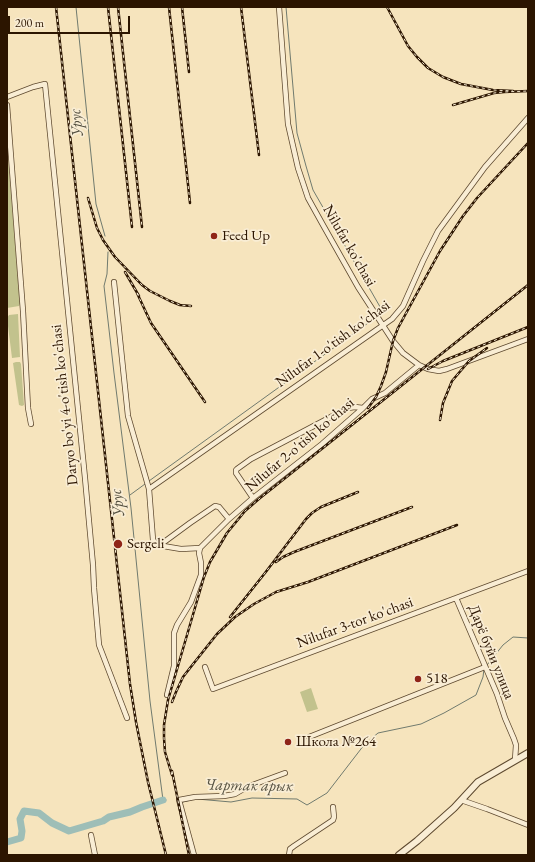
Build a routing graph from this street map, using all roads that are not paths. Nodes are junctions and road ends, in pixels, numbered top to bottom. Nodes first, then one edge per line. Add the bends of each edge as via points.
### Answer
1 (279, 7) edge
2 (7, 97) edge
3 (7, 105) edge
4 (528, 118) edge
5 (114, 282) dead end
6 (383, 325) junction
7 (528, 339) edge
8 (419, 365) junction
9 (363, 408) junction
10 (30, 424) dead end
11 (149, 489) junction
12 (253, 498) junction
13 (229, 519) junction
14 (160, 545) junction
15 (200, 548) junction
16 (528, 571) edge
17 (456, 598) junction
18 (205, 667) dead end
19 (485, 667) junction
20 (167, 695) dead end
21 (126, 718) dead end
22 (309, 737) dead end
23 (528, 753) edge
24 (515, 760) junction
25 (285, 773) dead end
26 (461, 800) junction
27 (333, 807) dead end
28 (528, 825) edge
29 (91, 835) dead end
30 (95, 855) edge
31 (194, 855) edge
32 (289, 855) edge
33 (399, 855) edge

1 - 6 street, Nilufar ko'chasi via 288,124 298,168 308,198 358,287
2 - 21 street, Daryo bo'yi 4-o'tish ko'chasi via 45,84 85,478 99,645
3 - 10 street
4 - 6 street, Nilufar 1-o'tish ko'chasi via 485,167 438,231 403,306
5 - 11 street via 128,416
6 - 8 street, Nilufar ko'chasi via 399,348
6 - 11 street, Nilufar 1-o'tish ko'chasi
7 - 8 street, Nilufar ko'chasi via 439,371
8 - 9 street, Nilufar 2-o'tish ko'chasi
9 - 12 street, Nilufar 2-o'tish ko'chasi
9 - 12 street via 348,408 237,468 236,473
11 - 14 street via 153,536
12 - 13 street, Nilufar 2-o'tish ko'chasi
13 - 14 street via 215,506
13 - 15 street, Nilufar 2-o'tish ko'chasi
14 - 15 street via 181,549
15 - 20 street via 201,575 191,602 174,633 174,666
16 - 17 street, Nilufar 3-tor ko'chasi
17 - 18 street, Nilufar 3-tor ko'chasi via 213,689
17 - 19 street, Дарё буйи улица
19 - 22 street
19 - 24 street, Дарё буйи улица via 516,745
23 - 24 street
24 - 26 street via 478,782
25 - 31 street via 235,794 179,800
26 - 28 street
26 - 33 street
27 - 32 street via 333,820 294,846
29 - 30 street

